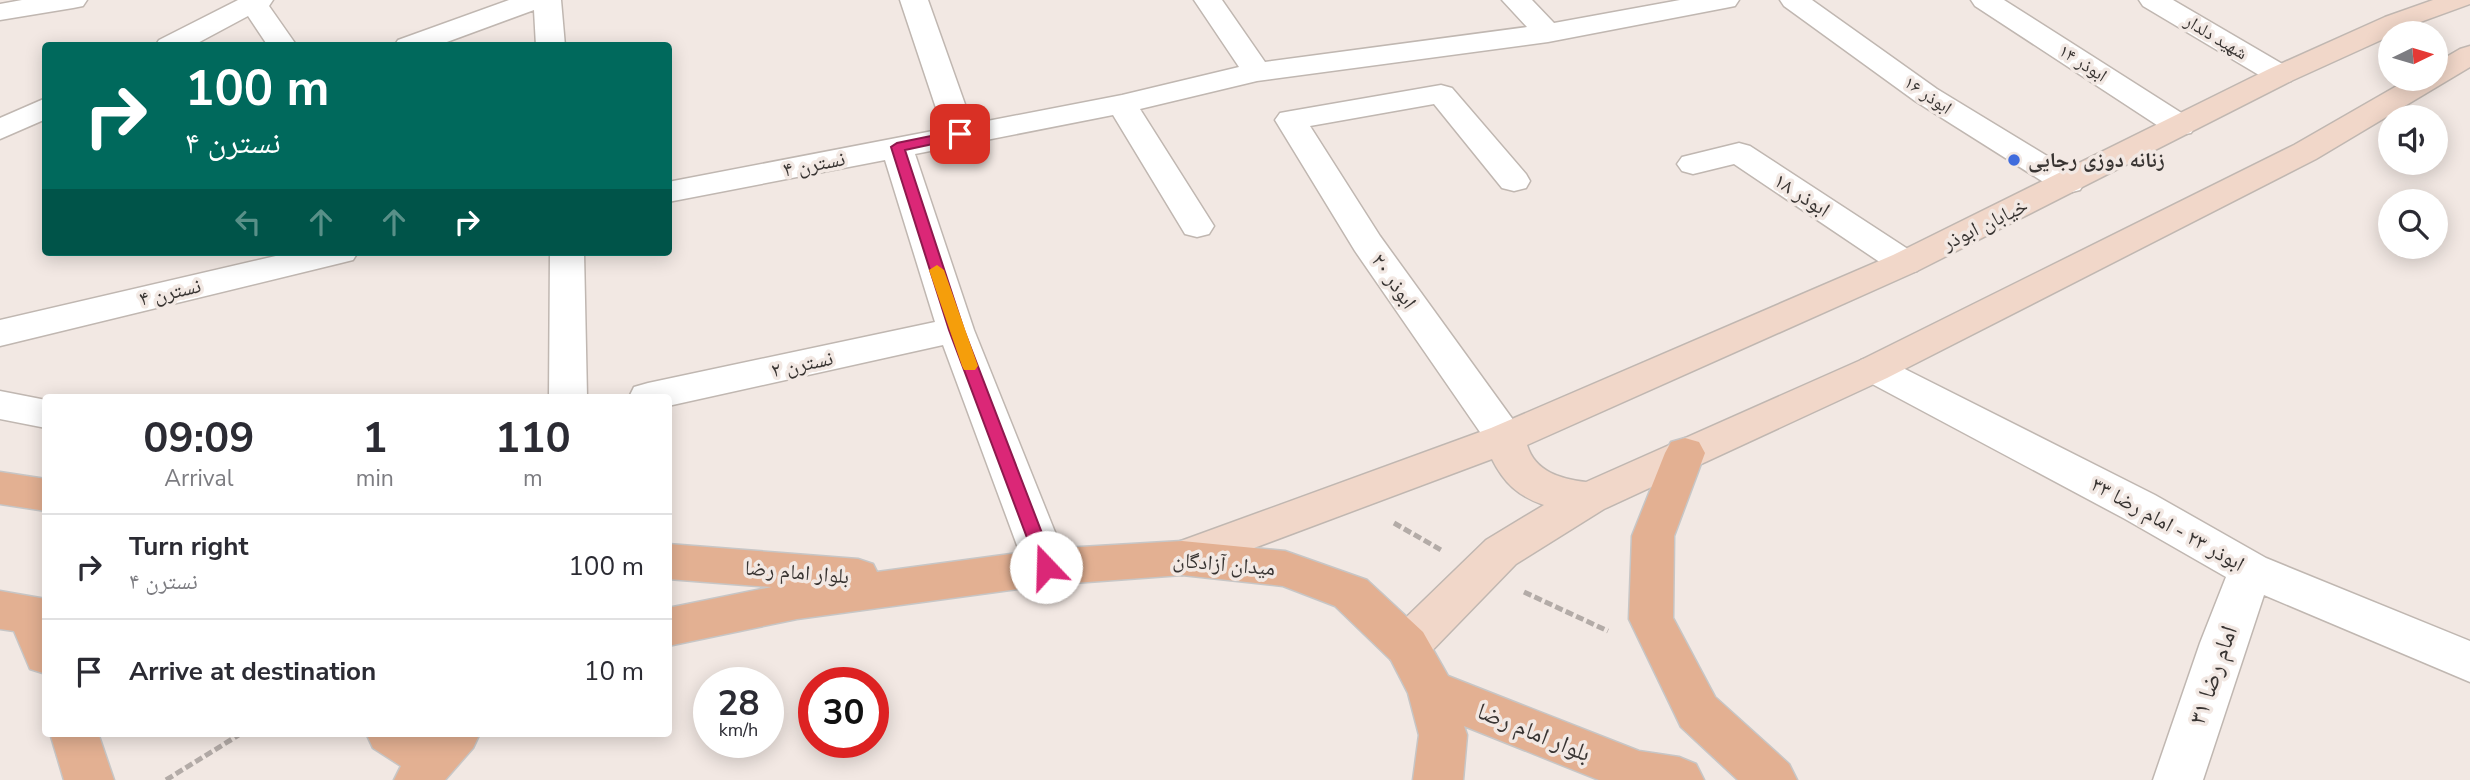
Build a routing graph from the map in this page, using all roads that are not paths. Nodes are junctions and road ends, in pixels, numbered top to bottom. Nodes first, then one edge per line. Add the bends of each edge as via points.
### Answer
1 (73, 0) edge
2 (535, 0) edge
3 (547, 0) edge
4 (914, 0) edge
5 (1208, 0) edge
6 (1516, 0) edge
7 (1725, 0) edge
8 (1794, 0) edge
9 (1986, 0) edge
10 (2153, 0) edge
11 (2459, 0) edge
12 (256, 1) edge
13 (0, 12) edge
14 (1548, 33) junction
15 (177, 42) edge
16 (281, 42) edge
17 (419, 42) edge
18 (551, 42) edge
19 (2470, 55) edge
20 (2448, 68) edge
21 (1258, 72) junction
22 (2280, 75) junction
23 (2409, 91) edge
24 (1122, 104) junction
25 (42, 109) edge
26 (2180, 125) junction
27 (0, 130) edge
28 (960, 134) junction
29 (897, 147) junction
30 (1692, 164) dead end
31 (1514, 181) dead end
32 (2068, 183) junction
33 (672, 191) edge
34 (1197, 226) dead end
35 (316, 256) edge
36 (566, 256) edge
37 (1905, 263) junction
38 (956, 330) junction
39 (0, 332) edge
40 (1874, 369) junction
41 (568, 394) edge
42 (662, 394) edge
43 (0, 405) edge
44 (42, 413) edge
45 (1505, 438) junction
46 (1685, 453) junction
47 (0, 488) edge
48 (42, 494) edge
49 (1589, 498) junction
50 (1181, 558) junction
51 (672, 561) edge
52 (1046, 567) junction
53 (2251, 570) junction
54 (926, 582) junction
55 (672, 625) edge
56 (1407, 646) junction
57 (2470, 662) edge
58 (1431, 691) junction
59 (75, 737) edge
60 (398, 737) edge
61 (435, 757) edge
62 (89, 780) edge
63 (1438, 780) edge
64 (1679, 780) edge
65 (1772, 780) edge
66 (2178, 780) edge

1 - 13 street
2 - 17 street
3 - 18 street
4 - 28 street
5 - 21 street
6 - 14 street
7 - 14 street, نسترن ۴
8 - 32 street, ابوذر ۱۶ via 1926,95
9 - 26 street, ابوذر ۱۴
10 - 22 street, شهید دلدار
11 - 22 main road, خیابان ابوذر via 2395,23
12 - 15 street
12 - 16 street
14 - 21 street, نسترن ۴
19 - 20 main road
21 - 24 street, نسترن ۴
22 - 26 main road, خیابان ابوذر
23 - 40 main road via 2305,152
24 - 28 street, نسترن ۴
24 - 34 street
25 - 27 street
26 - 32 main road, خیابان ابوذر
28 - 29 street, نسترن ۴
29 - 33 street, نسترن ۴
29 - 38 street
30 - 37 street, ابوذر ۱۸ via 1739,153
31 - 45 street, ابوذر ۲۰ via 1441,94 1290,120 1367,243
32 - 37 main road, خیابان ابوذر
35 - 39 street, نسترن ۴
36 - 41 street
37 - 45 main road, خیابان ابوذر
38 - 42 street, نسترن ۲
38 - 52 street
40 - 46 main road
40 - 53 street, ابوذر ۲۳ - امام رضا ۳۳
43 - 44 street
45 - 49 main road via 1508,456 1520,473 1564,496
45 - 50 main road, خیابان ابوذر
46 - 49 main road
46 - 65 main road via 1653,536 1651,619 1698,712
47 - 48 main road
49 - 56 main road via 1501,552
50 - 52 main road, میدان آزادگان
50 - 56 main road, میدان آزادگان via 1284,569 1352,593
51 - 54 main road, بلوار امام رضا
52 - 54 main road, میدان آزادگان
53 - 57 street, ابوذر ۲۳ - امام رضا ۳۳
53 - 66 street, امام رضا ۳۱
54 - 55 main road, میدان آزادگان
56 - 58 main road, میدان آزادگان
58 - 63 main road, میدان آزادگان via 1443,735
58 - 64 main road, بلوار امام رضا via 1638,773
59 - 62 main road
60 - 61 main road

